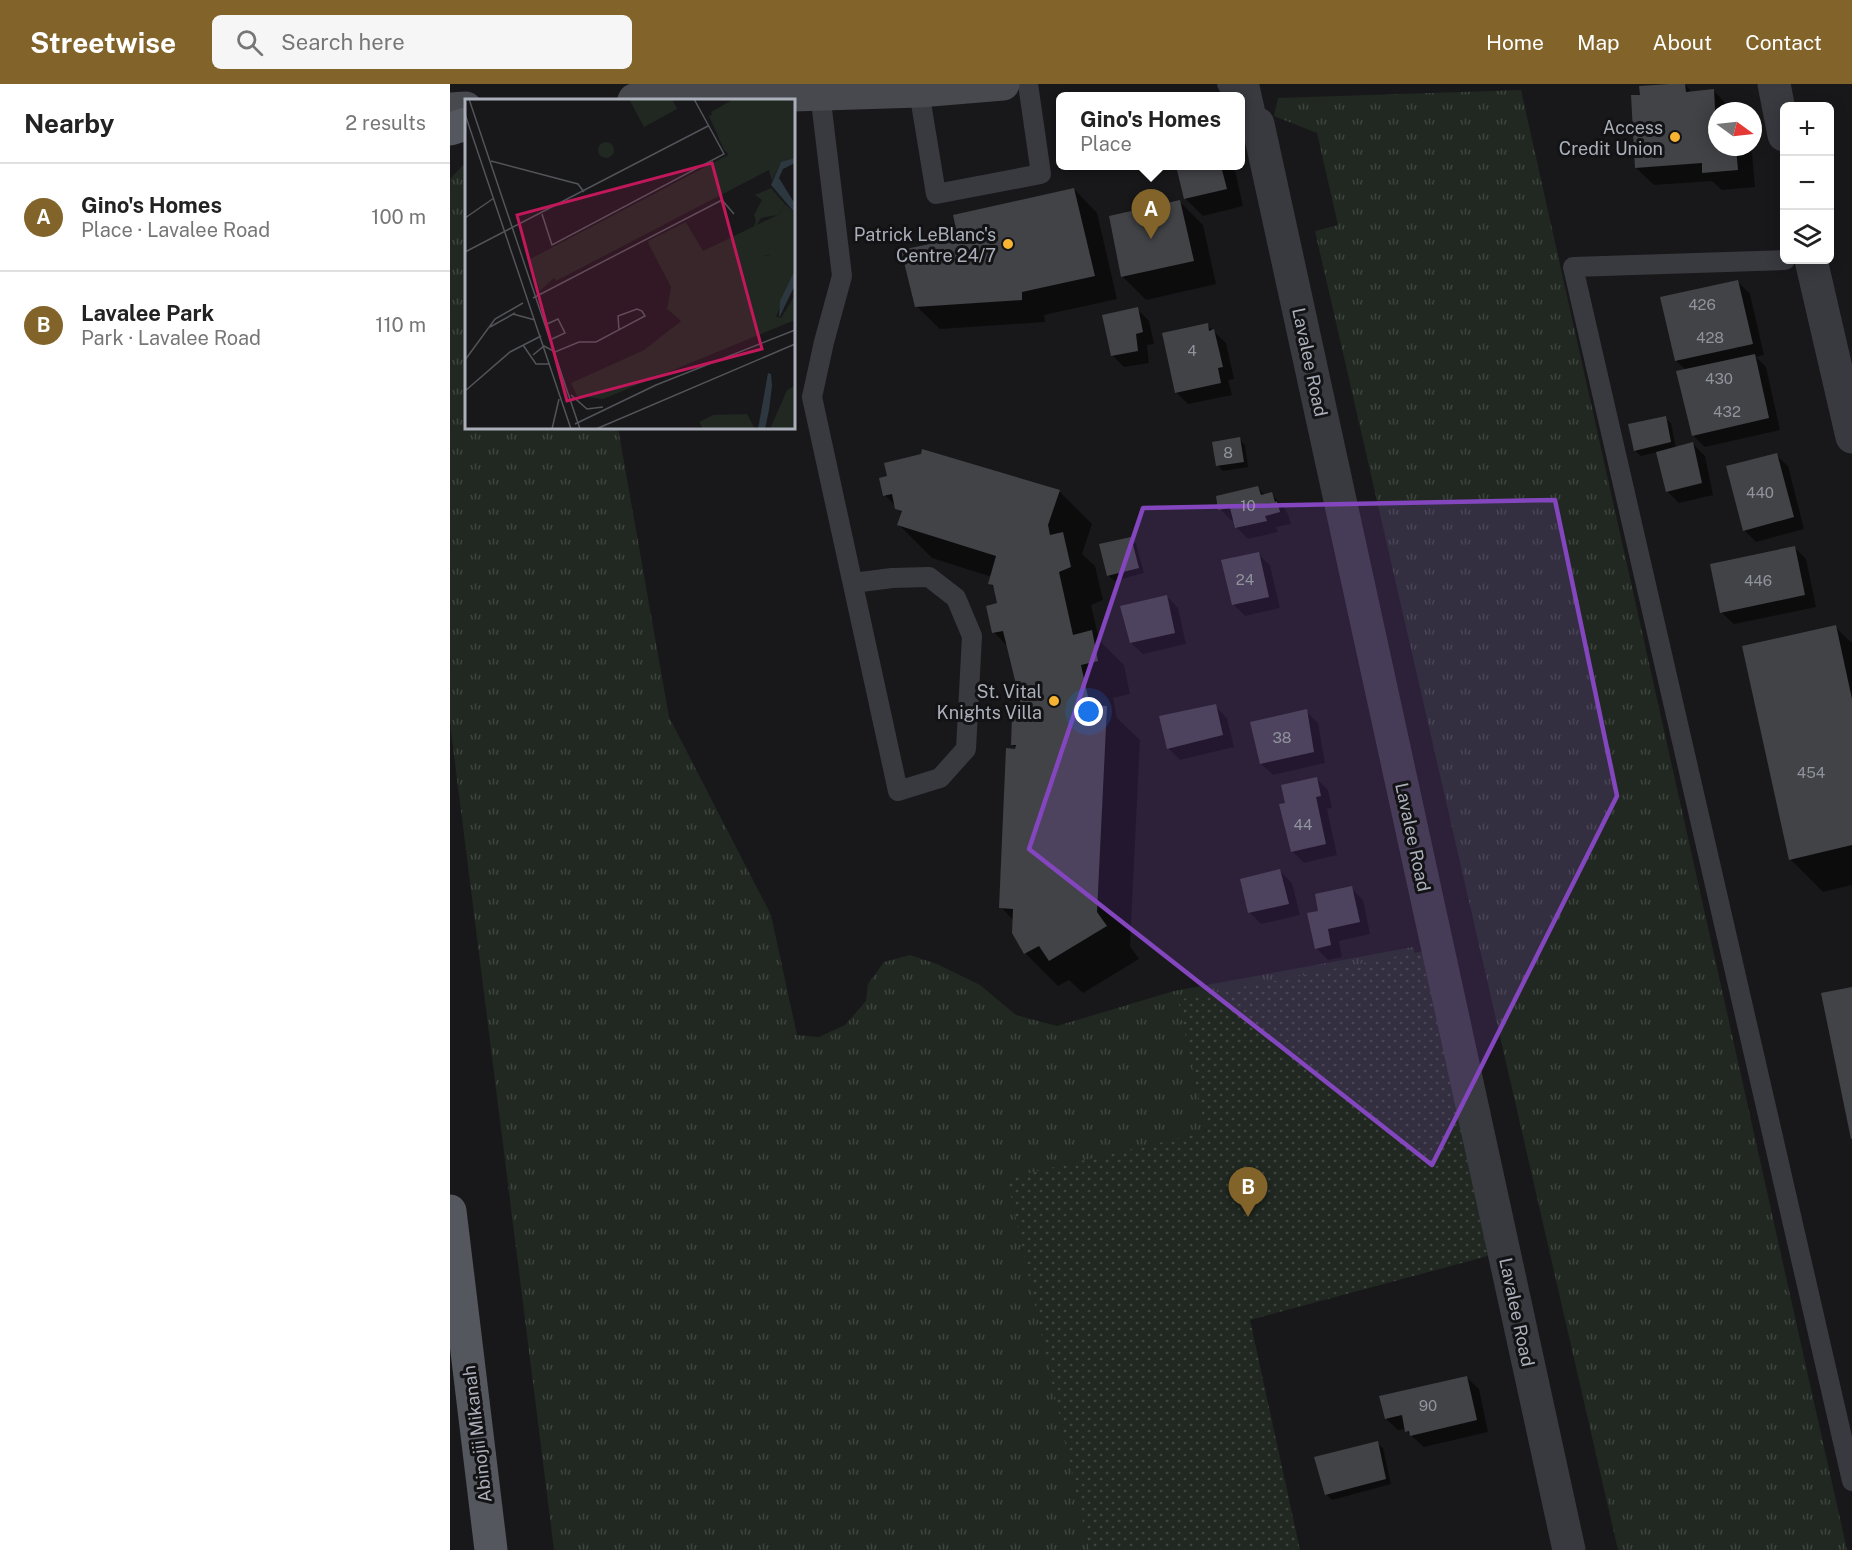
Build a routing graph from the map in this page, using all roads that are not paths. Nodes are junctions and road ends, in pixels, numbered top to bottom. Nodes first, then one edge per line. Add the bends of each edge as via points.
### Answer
1 (1003, 84) edge
2 (1028, 84) edge
3 (1249, 84) edge
4 (1774, 84) edge
5 (824, 88) edge
6 (919, 91) junction
7 (650, 99) edge
8 (465, 108) edge
9 (450, 109) edge
10 (1780, 112) edge
11 (1249, 113) edge
12 (465, 124) edge
13 (450, 129) edge
14 (1780, 260) edge
15 (1812, 264) edge
16 (1852, 437) edge
17 (853, 583) junction
18 (450, 1211) edge
19 (1852, 1481) edge
20 (491, 1550) edge
21 (1569, 1550) edge

1 - 6 main road
2 - 6 lane via 1041,174 936,194
3 - 11 lane, Lavalee Road
4 - 10 street
5 - 6 main road
5 - 7 main road
5 - 17 lane via 842,276 812,397
8 - 9 main road
11 - 21 street, Lavalee Road
12 - 13 main road
14 - 19 lane via 1573,267
15 - 16 street
17 - 17 lane via 898,791 940,778 966,749 972,636 956,598 929,577
18 - 20 main road, Abinojii Mikanah

